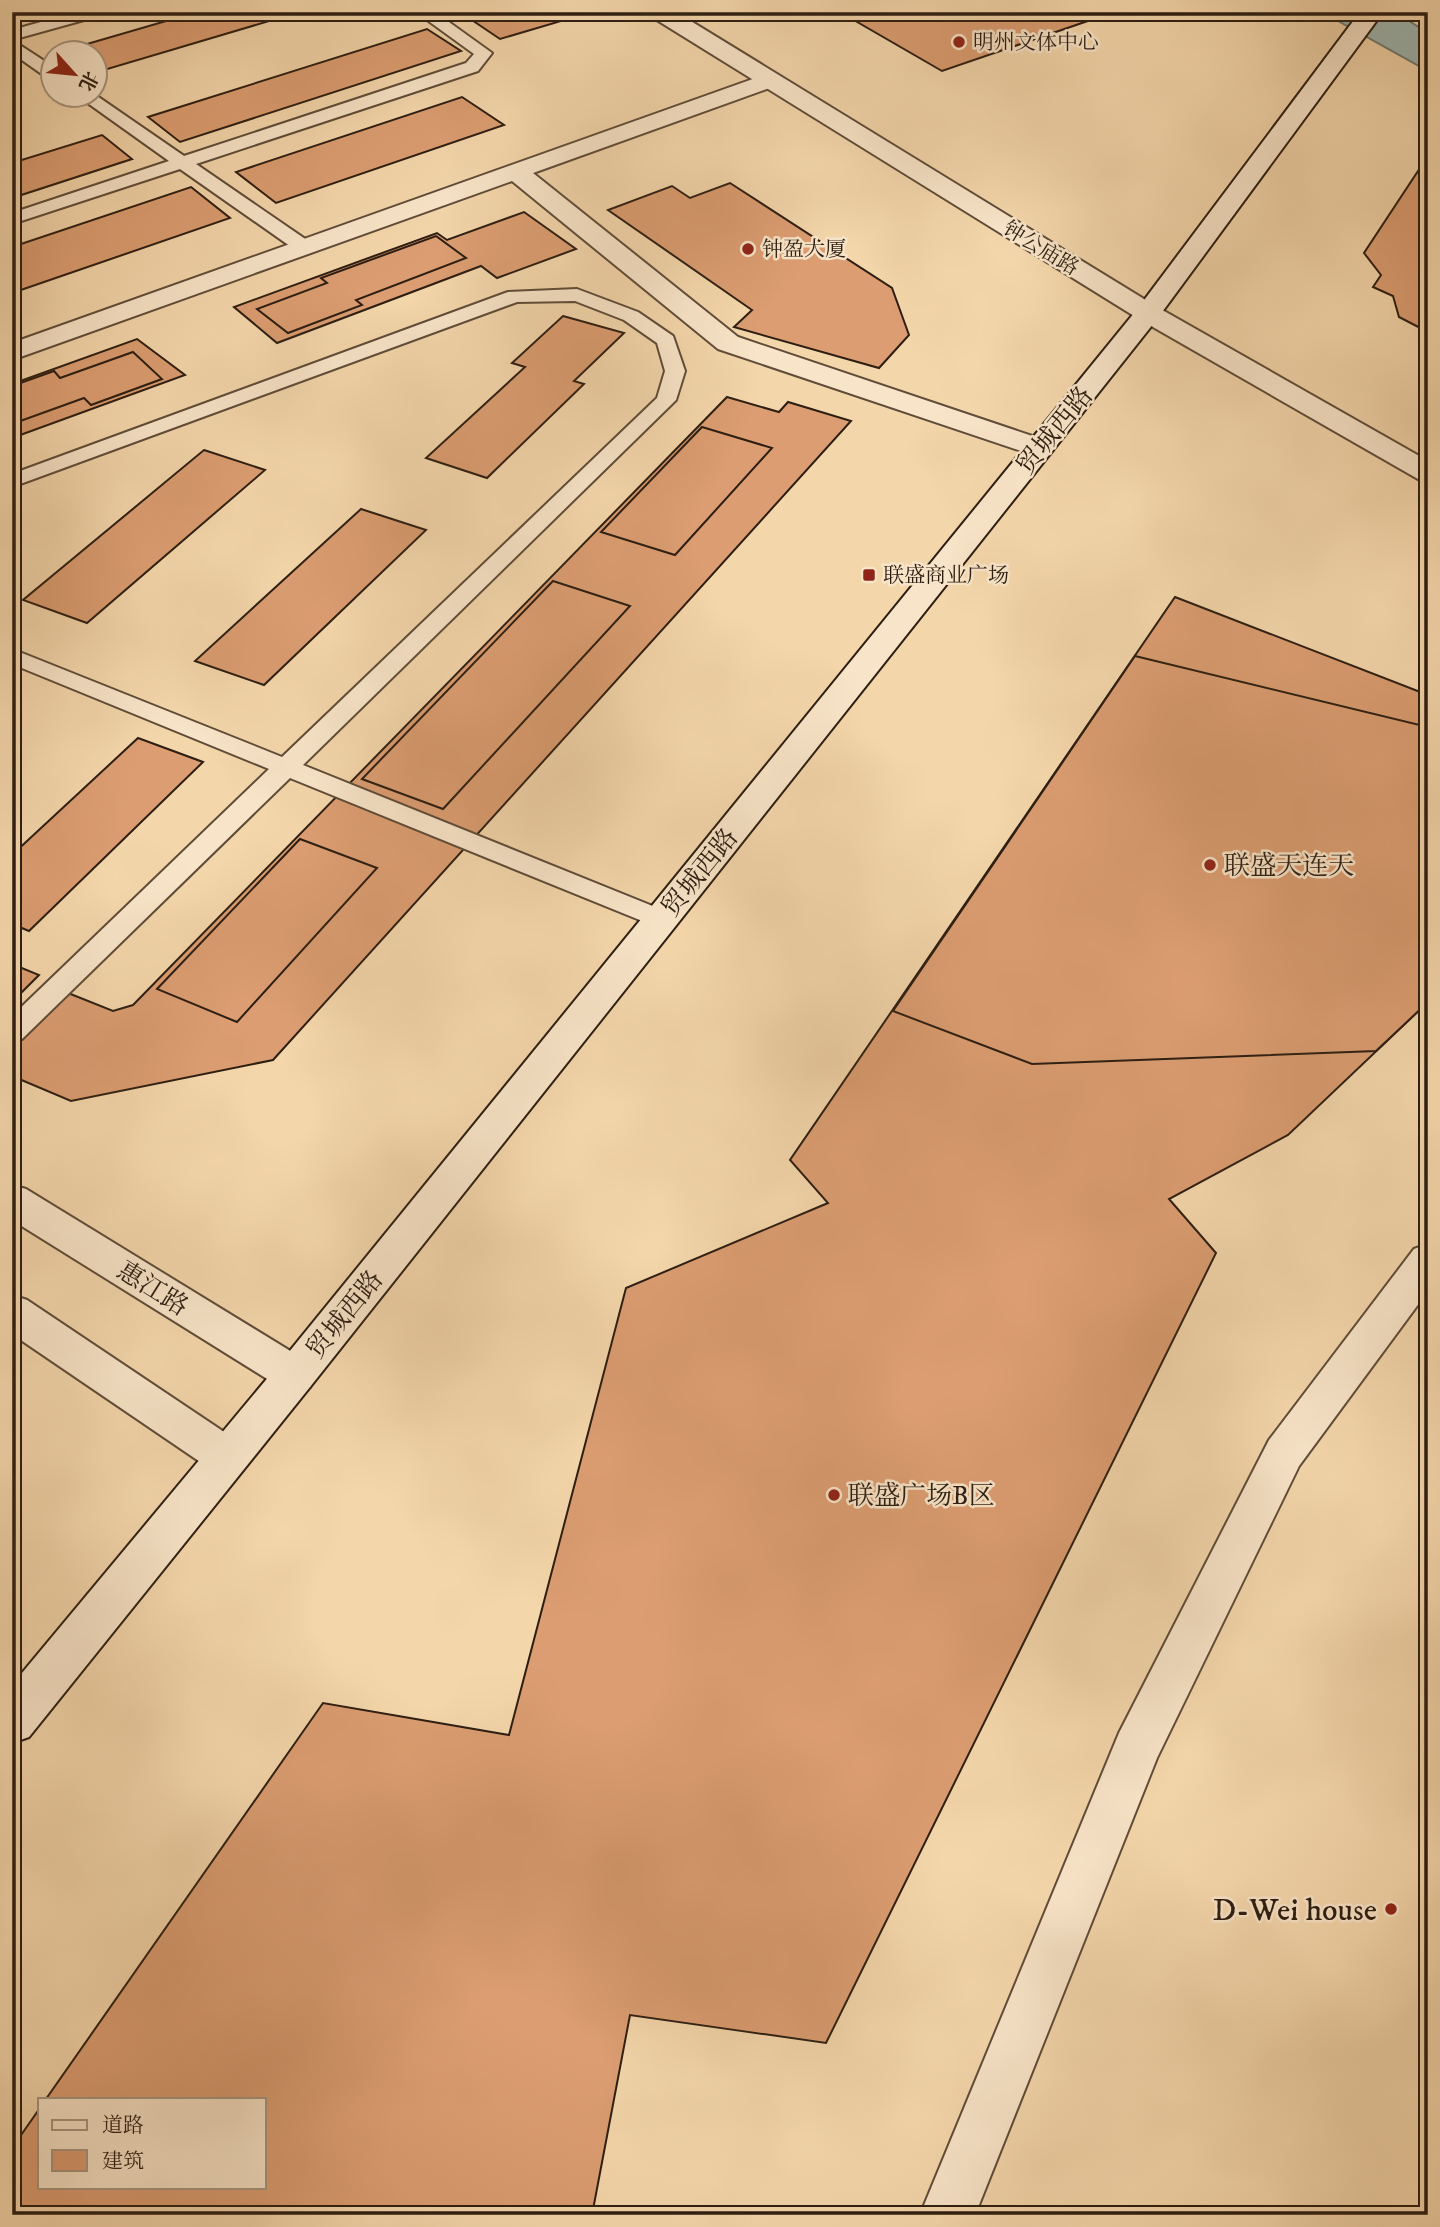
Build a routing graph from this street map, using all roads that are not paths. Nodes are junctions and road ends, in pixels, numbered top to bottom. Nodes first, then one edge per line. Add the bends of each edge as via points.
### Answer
1 (96, 12) edge
2 (424, 12) edge
3 (660, 12) edge
4 (1372, 12) edge
5 (12, 34) edge
6 (12, 45) edge
7 (38, 63) edge
8 (767, 81) junction
9 (103, 108) edge
10 (183, 163) junction
11 (514, 172) junction
12 (12, 219) edge
13 (304, 247) junction
14 (1148, 313) junction
15 (12, 352) edge
16 (1040, 448) junction
17 (1428, 473) edge
18 (12, 481) edge
19 (12, 656) edge
20 (288, 767) junction
21 (661, 919) junction
22 (12, 1031) edge
23 (12, 1200) edge
24 (1428, 1260) edge
25 (12, 1312) edge
26 (295, 1375) junction
27 (227, 1457) junction
28 (12, 1721) edge
29 (947, 2215) edge

1 - 5 lane
2 - 10 lane via 484,54 472,67
3 - 8 street, 钟公庙路
4 - 14 street, 贸城西路
6 - 7 lane
8 - 11 street
8 - 14 street, 钟公庙路
9 - 10 lane
10 - 12 lane
10 - 13 lane
11 - 13 street
11 - 16 street via 728,343
13 - 15 street
14 - 16 street, 贸城西路
14 - 17 street, 钟公庙路
16 - 21 street, 贸城西路
18 - 20 lane via 515,296 577,295 631,316 666,340 675,371 666,400
19 - 20 lane
20 - 21 lane
20 - 22 lane
21 - 26 street, 贸城西路
23 - 26 street, 惠江路
24 - 29 street via 1284,1453 1271,1478 1136,1749
25 - 27 street
26 - 27 street, 贸城西路
27 - 28 street, 贸城西路

